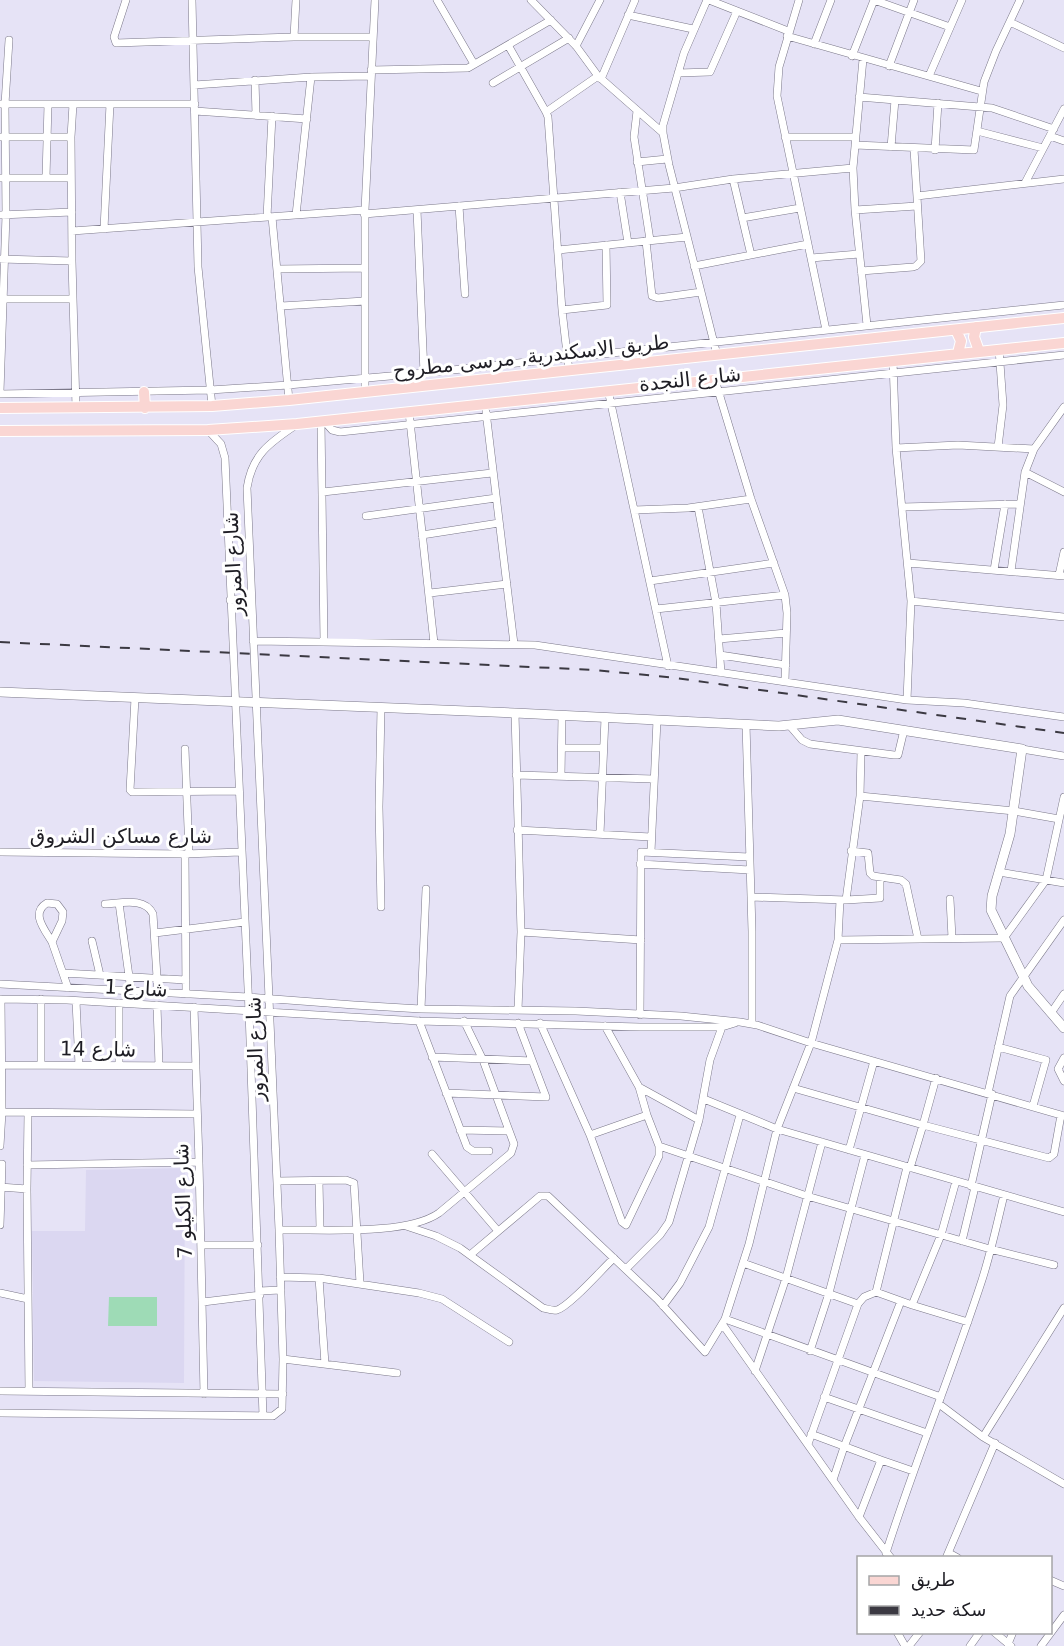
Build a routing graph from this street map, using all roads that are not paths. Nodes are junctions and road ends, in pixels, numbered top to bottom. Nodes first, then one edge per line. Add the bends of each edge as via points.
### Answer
1 (126, 0) edge
2 (192, 0) edge
3 (296, 0) edge
4 (375, 0) edge
5 (437, 0) edge
6 (531, 0) edge
7 (600, 0) edge
8 (635, 0) edge
9 (708, 0) edge
10 (799, 0) edge
11 (831, 0) edge
12 (874, 0) edge
13 (914, 0) edge
14 (962, 0) edge
15 (1020, 0) edge
16 (737, 11) junction
17 (909, 13) junction
18 (628, 15) junction
19 (551, 20) junction
20 (1010, 22) junction
21 (950, 27) junction
22 (693, 29) junction
23 (788, 34) junction
24 (294, 37) junction
25 (372, 37) junction
26 (569, 38) junction
27 (9, 40) dead end
28 (193, 42) junction
29 (814, 44) junction
30 (508, 45) junction
31 (576, 46) junction
32 (1064, 48) edge
33 (852, 56) junction
34 (863, 59) junction
35 (474, 64) junction
36 (890, 66) junction
37 (522, 67) junction
38 (371, 73) junction
39 (678, 73) junction
40 (929, 76) junction
41 (311, 77) junction
42 (599, 78) junction
43 (255, 80) junction
44 (493, 83) dead end
45 (194, 85) junction
46 (981, 91) junction
47 (859, 97) junction
48 (895, 100) junction
49 (938, 103) junction
50 (3, 104) edge
51 (48, 104) junction
52 (73, 104) junction
53 (110, 104) junction
54 (979, 106) junction
55 (195, 108) junction
56 (1064, 110) edge
57 (637, 111) junction
58 (546, 112) junction
59 (256, 116) junction
60 (272, 116) junction
61 (307, 119) junction
62 (977, 131) junction
63 (1052, 132) junction
64 (663, 133) junction
65 (3, 137) edge
66 (47, 137) junction
67 (71, 137) junction
68 (785, 137) junction
69 (855, 141) junction
70 (1064, 141) edge
71 (891, 147) junction
72 (1043, 148) junction
73 (914, 149) junction
74 (935, 150) junction
75 (667, 159) junction
76 (637, 162) junction
77 (853, 168) junction
78 (793, 173) junction
79 (3, 178) edge
80 (46, 178) junction
81 (71, 178) junction
82 (1064, 179) edge
83 (733, 180) junction
84 (1025, 183) junction
85 (674, 188) junction
86 (641, 190) junction
87 (620, 192) junction
88 (916, 196) junction
89 (554, 198) junction
90 (459, 206) junction
91 (917, 206) junction
92 (800, 208) junction
93 (417, 210) junction
94 (855, 210) junction
95 (72, 212) junction
96 (364, 212) junction
97 (3, 215) edge
98 (296, 215) junction
99 (270, 217) junction
100 (742, 218) junction
101 (197, 222) junction
102 (104, 229) junction
103 (72, 231) junction
104 (687, 237) junction
105 (648, 240) junction
106 (628, 243) junction
107 (808, 244) junction
108 (606, 245) junction
109 (558, 250) junction
110 (859, 254) junction
111 (751, 255) junction
112 (811, 258) junction
113 (2, 259) edge
114 (72, 261) junction
115 (694, 266) junction
116 (365, 268) junction
117 (277, 269) junction
118 (861, 271) junction
119 (701, 292) junction
120 (465, 294) dead end
121 (2, 299) edge
122 (72, 299) junction
123 (364, 301) junction
124 (1064, 305) edge
125 (281, 306) junction
126 (562, 310) junction
127 (1064, 318) edge
128 (882, 324) junction
129 (867, 326) junction
130 (976, 327) junction
131 (826, 330) junction
132 (956, 330) junction
133 (884, 337) junction
134 (713, 342) junction
135 (1064, 343) edge
136 (999, 349) junction
137 (980, 351) junction
138 (958, 353) junction
139 (717, 355) junction
140 (1064, 355) edge
141 (567, 357) junction
142 (893, 361) junction
143 (999, 362) junction
144 (833, 368) junction
145 (569, 371) junction
146 (424, 373) junction
147 (788, 373) junction
148 (893, 374) junction
149 (365, 378) junction
150 (715, 380) junction
151 (834, 380) junction
152 (288, 385) junction
153 (790, 385) junction
154 (210, 390) junction
155 (608, 390) junction
156 (144, 392) junction
157 (365, 392) junction
158 (0, 393) edge
159 (74, 393) junction
160 (718, 394) junction
161 (289, 400) junction
162 (485, 404) junction
163 (611, 404) junction
164 (212, 406) junction
165 (1064, 406) edge
166 (0, 408) edge
167 (76, 408) junction
168 (145, 408) junction
169 (409, 412) junction
170 (486, 416) junction
171 (323, 421) junction
172 (297, 424) junction
173 (411, 425) junction
174 (208, 430) junction
175 (0, 431) edge
176 (998, 447) junction
177 (896, 448) junction
178 (1034, 449) junction
179 (1025, 472) junction
180 (492, 473) junction
181 (416, 481) junction
182 (322, 492) junction
183 (1064, 492) edge
184 (495, 498) junction
185 (751, 499) junction
186 (1005, 504) junction
187 (1020, 504) junction
188 (698, 507) junction
189 (902, 507) junction
190 (419, 509) junction
191 (634, 510) junction
192 (366, 516) dead end
193 (499, 523) junction
194 (422, 535) junction
195 (1064, 552) edge
196 (774, 563) junction
197 (908, 563) junction
198 (994, 570) junction
199 (1011, 571) junction
200 (711, 572) junction
201 (1062, 576) edge
202 (650, 581) junction
203 (507, 584) junction
204 (430, 592) junction
205 (785, 595) junction
206 (251, 599) junction
207 (230, 600) junction
208 (910, 601) junction
209 (716, 603) junction
210 (656, 609) junction
211 (1064, 617) edge
212 (786, 633) junction
213 (719, 639) junction
214 (254, 641) junction
215 (324, 642) junction
216 (434, 643) junction
217 (514, 644) junction
218 (720, 655) junction
219 (786, 665) junction
220 (668, 666) junction
221 (721, 673) junction
222 (785, 681) junction
223 (0, 692) edge
224 (135, 698) junction
225 (907, 700) junction
226 (235, 702) junction
227 (256, 703) junction
228 (381, 708) junction
229 (515, 713) junction
230 (562, 716) junction
231 (1064, 717) edge
232 (605, 718) junction
233 (657, 720) junction
234 (746, 724) junction
235 (790, 726) junction
236 (904, 729) junction
237 (185, 748) dead end
238 (562, 748) junction
239 (603, 748) junction
240 (1022, 749) junction
241 (861, 752) junction
242 (1064, 756) edge
243 (516, 775) junction
244 (561, 776) junction
245 (602, 777) junction
246 (654, 779) junction
247 (239, 791) junction
248 (187, 792) junction
249 (860, 796) junction
250 (1064, 797) edge
251 (1014, 811) junction
252 (1059, 819) junction
253 (517, 830) junction
254 (600, 834) junction
255 (651, 837) junction
256 (851, 851) junction
257 (0, 852) edge
258 (241, 852) junction
259 (651, 852) junction
260 (187, 854) junction
261 (749, 857) junction
262 (640, 864) junction
263 (750, 870) junction
264 (999, 872) junction
265 (880, 878) junction
266 (1046, 880) junction
267 (1064, 883) edge
268 (426, 890) dead end
269 (751, 897) junction
270 (950, 899) dead end
271 (843, 900) junction
272 (119, 903) junction
273 (105, 904) dead end
274 (381, 907) dead end
275 (1064, 920) edge
276 (244, 922) junction
277 (186, 928) junction
278 (520, 932) junction
279 (155, 933) junction
280 (952, 938) junction
281 (1004, 938) junction
282 (640, 939) junction
283 (918, 939) junction
284 (92, 940) dead end
285 (838, 940) junction
286 (52, 942) junction
287 (63, 973) junction
288 (100, 975) junction
289 (129, 977) junction
290 (1023, 977) junction
291 (157, 979) junction
292 (186, 980) junction
293 (0, 984) edge
294 (68, 988) junction
295 (131, 991) junction
296 (158, 993) junction
297 (186, 994) junction
298 (1064, 994) edge
299 (248, 997) junction
300 (0, 999) edge
301 (41, 999) junction
302 (270, 999) junction
303 (76, 1001) junction
304 (119, 1003) junction
305 (157, 1005) junction
306 (194, 1007) junction
307 (421, 1009) junction
308 (518, 1010) junction
309 (249, 1011) junction
310 (270, 1012) junction
311 (1051, 1013) junction
312 (639, 1015) junction
313 (419, 1021) junction
314 (464, 1021) junction
315 (740, 1022) junction
316 (518, 1023) junction
317 (540, 1023) junction
318 (752, 1024) junction
319 (604, 1026) junction
320 (722, 1027) junction
321 (1064, 1028) edge
322 (811, 1043) junction
323 (998, 1047) junction
324 (432, 1058) junction
325 (1064, 1058) edge
326 (483, 1060) junction
327 (532, 1061) junction
328 (874, 1061) junction
329 (1, 1065) edge
330 (41, 1065) junction
331 (79, 1065) junction
332 (119, 1066) junction
333 (159, 1066) junction
334 (196, 1066) junction
335 (936, 1078) junction
336 (1064, 1081) edge
337 (639, 1087) junction
338 (793, 1088) junction
339 (446, 1093) junction
340 (990, 1094) junction
341 (496, 1095) junction
342 (704, 1099) junction
343 (1033, 1106) junction
344 (861, 1108) junction
345 (1, 1112) edge
346 (28, 1113) junction
347 (197, 1114) junction
348 (647, 1115) junction
349 (740, 1115) junction
350 (1062, 1115) edge
351 (699, 1120) junction
352 (923, 1125) junction
353 (777, 1129) junction
354 (460, 1130) junction
355 (510, 1131) junction
356 (590, 1136) junction
357 (982, 1141) junction
358 (822, 1143) junction
359 (0, 1146) edge
360 (659, 1146) junction
361 (849, 1150) junction
362 (489, 1151) dead end
363 (432, 1154) dead end
364 (864, 1155) junction
365 (689, 1156) junction
366 (199, 1162) junction
367 (0, 1164) edge
368 (27, 1166) junction
369 (909, 1168) junction
370 (725, 1169) junction
371 (277, 1181) junction
372 (318, 1181) junction
373 (956, 1181) junction
374 (764, 1182) junction
375 (0, 1187) edge
376 (973, 1187) junction
377 (27, 1189) junction
378 (464, 1192) junction
379 (807, 1196) junction
380 (1004, 1196) junction
381 (851, 1209) junction
382 (1064, 1212) edge
383 (894, 1222) junction
384 (0, 1225) edge
385 (406, 1227) junction
386 (320, 1229) junction
387 (358, 1229) junction
388 (279, 1230) junction
389 (498, 1231) junction
390 (941, 1235) junction
391 (962, 1241) junction
392 (201, 1245) junction
393 (258, 1245) junction
394 (990, 1249) junction
395 (470, 1255) junction
396 (614, 1258) junction
397 (743, 1263) junction
398 (1054, 1265) dead end
399 (626, 1269) junction
400 (280, 1277) junction
401 (319, 1278) junction
402 (786, 1278) junction
403 (360, 1283) junction
404 (281, 1290) junction
405 (876, 1292) junction
406 (0, 1293) edge
407 (260, 1293) junction
408 (829, 1293) junction
409 (28, 1299) junction
410 (901, 1301) junction
411 (202, 1302) junction
412 (858, 1304) junction
413 (912, 1305) junction
414 (663, 1306) junction
415 (1064, 1308) edge
416 (724, 1322) junction
417 (968, 1322) junction
418 (767, 1335) junction
419 (509, 1342) dead end
420 (810, 1351) junction
421 (283, 1359) junction
422 (837, 1360) junction
423 (325, 1364) junction
424 (755, 1371) junction
425 (397, 1373) dead end
426 (873, 1373) junction
427 (0, 1391) edge
428 (29, 1391) junction
429 (204, 1394) junction
430 (263, 1394) junction
431 (283, 1394) junction
432 (824, 1396) junction
433 (941, 1396) junction
434 (939, 1404) junction
435 (859, 1409) junction
436 (0, 1413) edge
437 (263, 1416) junction
438 (927, 1433) junction
439 (811, 1434) junction
440 (983, 1437) junction
441 (995, 1443) junction
442 (808, 1444) junction
443 (844, 1447) junction
444 (881, 1460) junction
445 (913, 1471) junction
446 (833, 1480) junction
447 (1064, 1484) edge
448 (859, 1517) junction
449 (889, 1555) edge
450 (947, 1555) edge
451 (1064, 1615) edge
452 (1052, 1631) edge
453 (918, 1634) edge
454 (996, 1634) edge
455 (1010, 1645) edge
456 (907, 1646) edge

1 - 28 street via 114,37 116,43
2 - 28 street
3 - 24 street
4 - 25 street
5 - 35 street
6 - 19 street
7 - 31 street
8 - 18 street
9 - 16 street
9 - 22 street
10 - 23 street
11 - 29 street
12 - 17 street
12 - 33 street
13 - 17 street
14 - 21 street
15 - 20 street
16 - 23 street
16 - 39 street via 710,72
17 - 21 street
17 - 36 street
18 - 22 street
18 - 42 street
19 - 26 street
19 - 30 street
20 - 32 street
20 - 46 street
21 - 40 street
22 - 39 street
23 - 29 street
23 - 68 street via 777,74
24 - 25 street
24 - 28 street
25 - 38 street
26 - 31 street
26 - 37 street
27 - 50 street
28 - 45 street
29 - 33 street
30 - 35 street
30 - 37 street
31 - 42 street
33 - 34 street
34 - 36 street
34 - 47 street
35 - 38 street via 463,68
36 - 40 street
37 - 44 street
37 - 58 street
38 - 41 street
38 - 96 street
39 - 64 street
40 - 46 street
41 - 43 street
41 - 61 street
42 - 57 street
42 - 58 street
43 - 45 street
43 - 59 street
45 - 55 street
46 - 54 street
47 - 48 street
47 - 69 street
48 - 49 street
48 - 71 street
49 - 54 street
49 - 74 street
50 - 51 street
50 - 65 street
51 - 52 street
51 - 66 street
52 - 53 street
52 - 67 street
53 - 55 street
53 - 102 street
54 - 62 street
54 - 63 street via 1004,111
55 - 59 street
55 - 101 street
56 - 63 street
57 - 64 street
57 - 76 street via 633,130
58 - 89 street
59 - 60 street
60 - 61 street
60 - 99 street
61 - 98 street
62 - 72 street
62 - 74 street via 972,151
63 - 70 street
63 - 72 street
64 - 75 street
65 - 66 street
65 - 79 street
66 - 67 street
66 - 80 street
67 - 81 street
68 - 69 street
68 - 78 street
69 - 71 street
69 - 77 street
71 - 73 street
72 - 84 street
73 - 74 street
73 - 88 street
75 - 76 street
75 - 85 street
76 - 86 street
77 - 78 street
77 - 94 street
78 - 83 street
78 - 92 street
79 - 80 street
79 - 97 street
80 - 81 street
81 - 95 street
82 - 84 street
83 - 85 street
83 - 100 street
84 - 88 street
85 - 86 street
85 - 104 street
86 - 87 street
86 - 105 street
87 - 89 street
87 - 106 street
88 - 91 street
89 - 90 street
89 - 109 street
90 - 93 street
90 - 120 street
91 - 94 street
91 - 118 street via 919,264
92 - 100 street
92 - 107 street
93 - 96 street
93 - 146 street
94 - 110 street
95 - 97 street
95 - 103 street
96 - 98 street
96 - 116 street
97 - 113 street
98 - 99 street
99 - 101 street
99 - 117 street
100 - 111 street
101 - 102 street
101 - 154 street
102 - 103 street
103 - 114 street
104 - 105 street
104 - 115 street
105 - 106 street
105 - 119 street via 652,296
106 - 108 street
107 - 111 street
107 - 112 street
108 - 109 street
108 - 126 street via 608,305
109 - 126 street
110 - 112 street
110 - 118 street
111 - 115 street
112 - 131 street
113 - 114 street
113 - 121 street
114 - 122 street
115 - 119 street
116 - 117 street
116 - 123 street
117 - 125 street
118 - 129 street
119 - 134 street
121 - 122 street
121 - 158 street
122 - 159 street
123 - 125 street
123 - 149 street
124 - 128 street
125 - 152 street
126 - 141 street
127 - 130 main road, طريق الاسكندرية, مرسى مطروح
128 - 129 street
128 - 133 main road
129 - 131 street
130 - 132 main road, طريق الاسكندرية, مرسى مطروح
130 - 137 main road via 975,342
131 - 134 street
132 - 133 main road, طريق الاسكندرية, مرسى مطروح
132 - 138 main road via 961,341
133 - 139 main road, طريق الاسكندرية, مرسى مطروح
134 - 139 street
134 - 141 street
135 - 136 main road
136 - 137 main road
136 - 143 street
137 - 138 main road
138 - 142 main road
139 - 145 main road, طريق الاسكندرية, مرسى مطروح
140 - 143 street, شارع النجدة
141 - 145 street
141 - 146 street
142 - 144 main road
142 - 148 street
143 - 148 street, شارع النجدة
143 - 176 street via 1004,405
144 - 147 main road
144 - 151 main road
145 - 157 main road, طريق الاسكندرية, مرسى مطروح
146 - 149 street
147 - 150 main road
147 - 153 main road
148 - 151 street, شارع النجدة
148 - 177 street
149 - 152 street
149 - 157 street
150 - 155 main road
150 - 160 street
151 - 153 street, شارع النجدة
152 - 154 street
152 - 161 street
153 - 160 street, شارع النجدة
154 - 156 street
154 - 164 street
155 - 162 main road
155 - 163 street
156 - 159 street
156 - 168 main road
157 - 161 main road, طريق الاسكندرية, مرسى مطروح
158 - 159 street
159 - 167 street
160 - 163 street, شارع النجدة
160 - 185 street
161 - 164 main road, طريق الاسكندرية, مرسى مطروح
162 - 169 main road
162 - 170 street
163 - 170 street, شارع النجدة
163 - 191 street
164 - 168 main road, طريق الاسكندرية, مرسى مطروح
165 - 178 street
166 - 167 main road, طريق الاسكندرية, مرسى مطروح
167 - 168 main road, طريق الاسكندرية, مرسى مطروح
169 - 171 main road
169 - 173 street
170 - 173 street, شارع النجدة
170 - 180 street
171 - 172 main road
171 - 173 street, شارع النجدة via 340,432
171 - 182 street
172 - 174 main road
172 - 206 street, شارع المرور via 267,446 249,476
173 - 181 street
174 - 175 main road
174 - 207 street, شارع المرور via 225,453
176 - 177 street
176 - 178 street
177 - 189 street
178 - 179 street
179 - 183 street
179 - 187 street
180 - 181 street
180 - 184 street
181 - 182 street
181 - 190 street
182 - 215 street
184 - 190 street
184 - 193 street
185 - 188 street
185 - 196 street
186 - 187 street
186 - 189 street
186 - 198 street
187 - 199 street
188 - 191 street
188 - 200 street
189 - 197 street
190 - 192 street
190 - 194 street
191 - 202 street
193 - 194 street
193 - 203 street
194 - 204 street
195 - 201 street
196 - 200 street
196 - 205 street
197 - 198 street
197 - 208 street
198 - 199 street
199 - 201 street
200 - 202 street
200 - 209 street
202 - 210 street
203 - 204 street
203 - 217 street
204 - 216 street
205 - 209 street
205 - 212 street
206 - 207 street
206 - 214 street, شارع المرور
207 - 226 street, شارع المرور
208 - 211 street
208 - 225 street
209 - 210 street
209 - 213 street
210 - 220 street
212 - 213 street
212 - 219 street
213 - 218 street
214 - 215 street
214 - 227 street, شارع المرور
215 - 216 street
216 - 217 street
217 - 220 street
218 - 219 street
218 - 221 street
219 - 222 street
220 - 221 street
221 - 222 street
222 - 225 street
223 - 224 street
224 - 226 street
224 - 248 street via 130,790
225 - 231 street via 964,703
226 - 227 street
226 - 247 street, شارع المرور
227 - 228 street
227 - 302 street, شارع المرور
228 - 229 street
228 - 274 street
229 - 230 street
229 - 243 street
230 - 232 street
230 - 238 street
232 - 233 street
232 - 239 street
233 - 234 street
233 - 246 street
234 - 235 street
234 - 261 street
235 - 236 street via 838,720
235 - 241 street via 806,742
236 - 240 street
236 - 241 street via 898,755
237 - 248 street
238 - 239 street
238 - 244 street
239 - 245 street
240 - 242 street
240 - 251 street
241 - 249 street
243 - 244 street
243 - 253 street
244 - 245 street
245 - 246 street
245 - 254 street
246 - 255 street
247 - 248 street
247 - 258 street, شارع المرور
248 - 260 street
249 - 251 street
249 - 256 street
250 - 252 street
251 - 252 street
251 - 264 street
252 - 266 street
253 - 254 street
253 - 278 street
254 - 255 street
255 - 259 street
256 - 265 street via 868,853 871,874
256 - 271 street
257 - 260 street, شارع مساكن الشروق
258 - 260 street, شارع مساكن الشروق
258 - 276 street, شارع المرور
259 - 261 street
259 - 262 street via 641,852
260 - 277 street
261 - 263 street
262 - 263 street
262 - 282 street
263 - 269 street
264 - 266 street
264 - 281 street via 991,910
265 - 271 street via 880,898
265 - 283 street via 906,884
266 - 267 street
266 - 281 street
268 - 307 street
269 - 271 street
269 - 318 street
270 - 280 street
271 - 285 street
272 - 273 street
272 - 279 street via 140,902 148,906
272 - 289 street
275 - 290 street
276 - 277 street
276 - 299 street, شارع المرور
277 - 279 street
277 - 292 street
278 - 282 street
278 - 308 street
279 - 291 street
280 - 281 street
280 - 283 street
281 - 290 street
282 - 312 street
283 - 285 street
284 - 288 street
285 - 322 street
286 - 286 street via 38,915 43,906 52,903 61,907 64,916
286 - 287 street
287 - 288 street
287 - 294 street
288 - 289 street
289 - 291 street
289 - 295 street
290 - 311 street
290 - 323 street via 1010,996
291 - 292 street
291 - 296 street
292 - 297 street
293 - 294 street, شارع 1
294 - 295 street, شارع 1
295 - 296 street, شارع 1
296 - 297 street, شارع 1
297 - 299 street, شارع 1
298 - 311 street
299 - 302 street, شارع 1
299 - 309 street, شارع المرور
300 - 301 street, شارع 1
300 - 329 street
301 - 303 street, شارع 1
301 - 330 street
302 - 307 street, شارع 1
302 - 310 street, شارع المرور
303 - 304 street, شارع 1
303 - 331 street
304 - 305 street, شارع 1
304 - 332 street
305 - 306 street, شارع 1
305 - 333 street
306 - 309 street, شارع 1
306 - 334 street, شارع الكيلو 7
307 - 308 street, شارع 1
308 - 312 street, شارع 1
309 - 310 street, شارع 1
309 - 393 street, شارع المرور
310 - 313 street, شارع 1
310 - 371 street, شارع المرور
311 - 321 street
312 - 315 street, شارع 1
313 - 314 street, شارع 1
313 - 324 street
314 - 316 street, شارع 1
314 - 326 street
315 - 318 street, شارع 1
315 - 320 street, شارع 1
316 - 317 street, شارع 1
316 - 327 street
317 - 319 street, شارع 1
317 - 356 street
318 - 322 street, شارع 1
319 - 320 street, شارع 1
319 - 337 street
320 - 342 street via 710,1060
322 - 328 street, شارع 1
322 - 338 street
323 - 340 street
323 - 343 street via 1046,1060
324 - 326 street
324 - 339 street
325 - 336 street via 1058,1069
326 - 327 street
326 - 341 street
327 - 341 street via 546,1098
328 - 335 street, شارع 1
328 - 344 street
329 - 330 street, شارع 14
329 - 345 street
330 - 331 street, شارع 14
331 - 332 street, شارع 14
332 - 333 street, شارع 14
333 - 334 street, شارع 14
334 - 347 street, شارع الكيلو 7
335 - 340 street, شارع 1
335 - 352 street
337 - 348 street
337 - 351 street
338 - 344 street
338 - 353 street
339 - 341 street
339 - 354 street
340 - 343 street, شارع 1
340 - 357 street
341 - 355 street
342 - 349 street
342 - 351 street
343 - 350 street, شارع 1
344 - 352 street
344 - 361 street
345 - 346 street
345 - 359 street
346 - 347 street
346 - 368 street
347 - 366 street, شارع الكيلو 7
348 - 356 street
348 - 360 street
349 - 353 street
349 - 370 street
350 - 357 street via 1051,1158
351 - 365 street
352 - 357 street
352 - 369 street
353 - 358 street
353 - 374 street
354 - 355 street
354 - 362 street via 470,1150
355 - 378 street via 514,1148 511,1153
356 - 360 street via 626,1226 657,1161
357 - 376 street
358 - 361 street
358 - 379 street
360 - 365 street
361 - 364 street
363 - 378 street
364 - 369 street
364 - 381 street
365 - 370 street
365 - 399 street via 669,1222
366 - 368 street
366 - 392 street, شارع الكيلو 7
367 - 375 street
368 - 377 street
369 - 373 street
369 - 383 street
370 - 374 street
370 - 414 street via 709,1227 680,1283
371 - 372 street
371 - 388 street, شارع المرور
372 - 386 street
372 - 387 street via 354,1183
373 - 376 street
373 - 390 street
374 - 379 street
374 - 397 street
375 - 377 street
375 - 384 street
376 - 380 street
376 - 391 street
377 - 409 street
378 - 385 street via 432,1218
378 - 389 street
379 - 381 street
379 - 402 street
380 - 382 street
380 - 394 street
381 - 383 street
381 - 408 street
383 - 390 street
383 - 405 street
385 - 387 street
385 - 395 street via 444,1239
386 - 387 street
386 - 388 street
387 - 403 street
388 - 400 street, شارع المرور
389 - 395 street
389 - 396 street via 545,1195
390 - 391 street
390 - 413 street
391 - 394 street
392 - 393 street
392 - 411 street, شارع الكيلو 7
393 - 407 street, شارع المرور
394 - 398 street
394 - 417 street
395 - 396 street via 550,1310 567,1304
396 - 399 street
397 - 402 street
397 - 416 street
399 - 414 street
400 - 401 street
400 - 404 street, شارع المرور
401 - 403 street
401 - 423 street
402 - 408 street
402 - 418 street
403 - 419 street via 442,1299
404 - 407 street
404 - 421 street, شارع المرور
405 - 410 street
405 - 412 street
406 - 409 street
407 - 411 street
407 - 430 street, شارع المرور
408 - 412 street
408 - 420 street
409 - 428 street
410 - 413 street
410 - 426 street
411 - 429 street, شارع الكيلو 7
412 - 422 street
413 - 417 street
414 - 416 street via 704,1352
415 - 440 street
416 - 418 street
416 - 424 street
417 - 433 street
418 - 420 street
418 - 424 street
420 - 422 street
421 - 423 street
421 - 431 street, شارع المرور
422 - 426 street
422 - 432 street
423 - 425 street
424 - 442 street
426 - 433 street
426 - 435 street
427 - 428 street
428 - 429 street
429 - 430 street
430 - 431 street
430 - 437 street, شارع المرور
431 - 437 street via 280,1413
432 - 435 street
432 - 439 street
433 - 434 street
434 - 438 street
434 - 440 street
435 - 438 street
435 - 443 street
436 - 437 street
438 - 445 street
439 - 442 street
439 - 443 street
440 - 441 street
441 - 447 street
441 - 450 street
442 - 446 street
443 - 444 street
443 - 446 street
444 - 445 street
444 - 448 street
445 - 449 street
446 - 448 street
448 - 449 street
451 - 452 street
453 - 456 street
454 - 455 street

